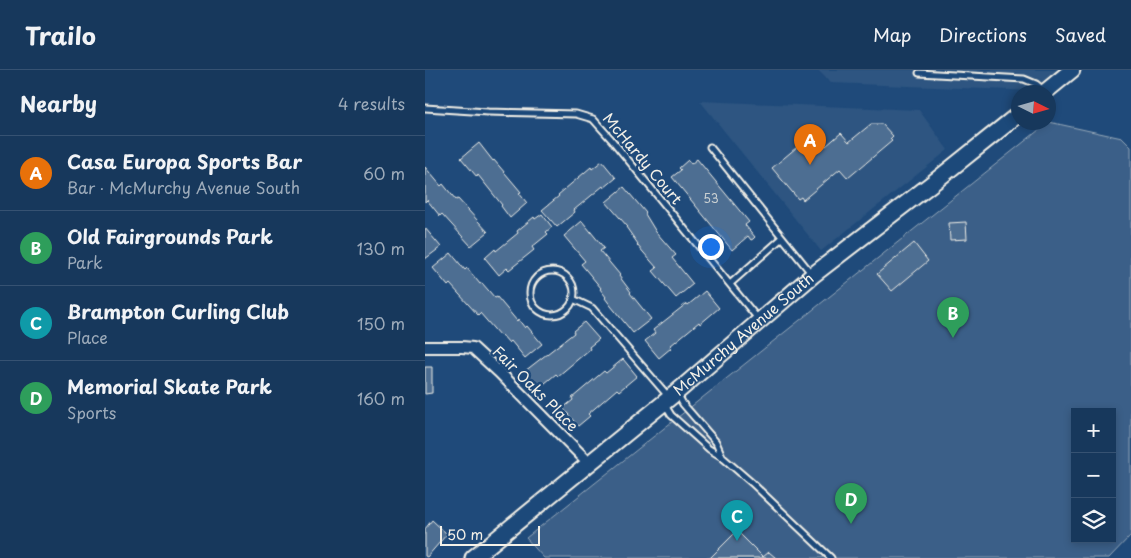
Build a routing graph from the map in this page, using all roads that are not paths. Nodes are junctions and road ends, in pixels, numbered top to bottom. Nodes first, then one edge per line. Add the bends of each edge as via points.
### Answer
1 (1071, 70) edge
2 (919, 72) dead end
3 (1037, 85) edge
4 (1053, 85) edge
5 (425, 108) edge
6 (1011, 120) edge
7 (711, 147) dead end
8 (782, 238) junction
9 (813, 275) junction
10 (730, 284) junction
11 (573, 299) junction
12 (760, 321) junction
13 (425, 347) edge
14 (670, 398) junction
15 (722, 457) junction
16 (589, 463) junction
17 (473, 558) edge
18 (831, 558) edge

1 - 4 street
2 - 3 lane via 1024,80
5 - 10 lane, McHardy Court via 576,114 593,119
6 - 9 street, McMurchy Avenue South
7 - 8 lane
8 - 9 lane
8 - 10 lane
9 - 12 street, McMurchy Avenue South
10 - 12 lane, McHardy Court
11 - 11 lane via 573,286 562,273 545,272 532,283 531,300 541,313 558,314 566,310
11 - 14 lane via 591,308
12 - 14 street, McMurchy Avenue South
13 - 16 street, Fair Oaks Place via 473,348
14 - 15 lane via 683,404 716,442
14 - 15 lane via 671,414 709,450
14 - 16 street, McMurchy Avenue South
15 - 18 lane
16 - 17 street, McMurchy Avenue South

